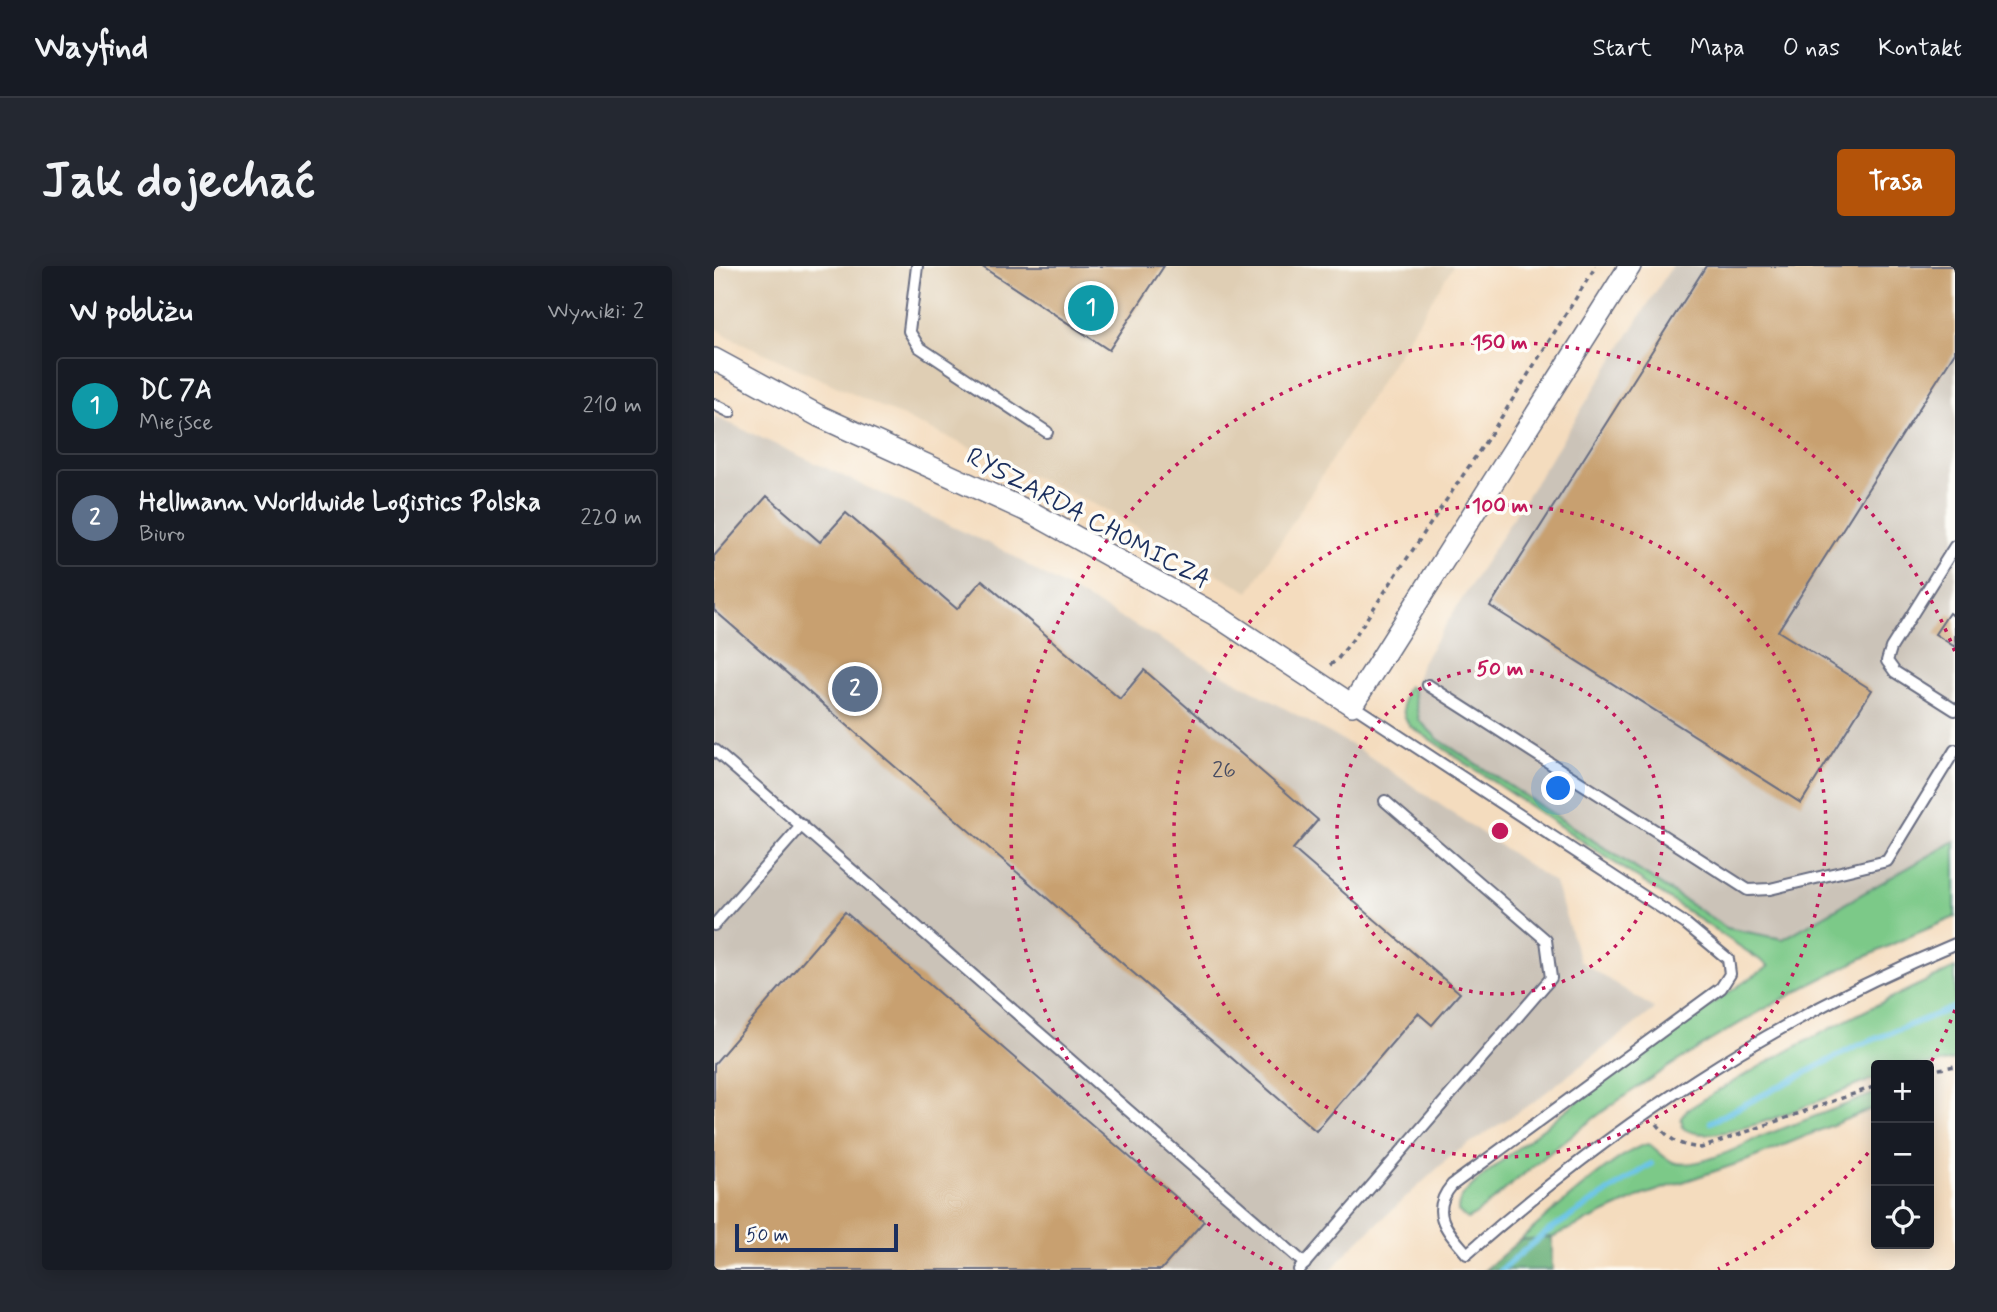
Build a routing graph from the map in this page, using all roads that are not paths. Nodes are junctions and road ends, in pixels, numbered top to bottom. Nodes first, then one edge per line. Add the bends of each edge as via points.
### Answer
1 (917, 266) edge
2 (1630, 266) edge
3 (714, 359) edge
4 (714, 404) edge
5 (730, 412) dead end
6 (1047, 432) dead end
7 (1955, 546) edge
8 (1428, 685) dead end
9 (1352, 705) junction
10 (1955, 710) edge
11 (714, 750) edge
12 (1955, 750) edge
13 (1385, 801) dead end
14 (802, 825) junction
15 (714, 925) edge
16 (1955, 944) edge
17 (1302, 1267) edge

1 - 6 lane via 909,331 919,347
2 - 9 street
3 - 9 street, RYSZARDA CHOMICZA via 819,416 1034,514 1214,614
4 - 5 lane
7 - 10 lane via 1887,661 1895,672
8 - 12 lane via 1748,890 1770,889 1887,861
9 - 16 lane, RYSZARDA CHOMICZA via 1686,924 1728,959 1730,974 1721,988 1444,1194 1441,1217 1467,1254 1541,1190 1693,1079 1802,1016
11 - 14 lane
13 - 17 lane via 1546,940 1551,978
14 - 15 lane
14 - 17 lane

